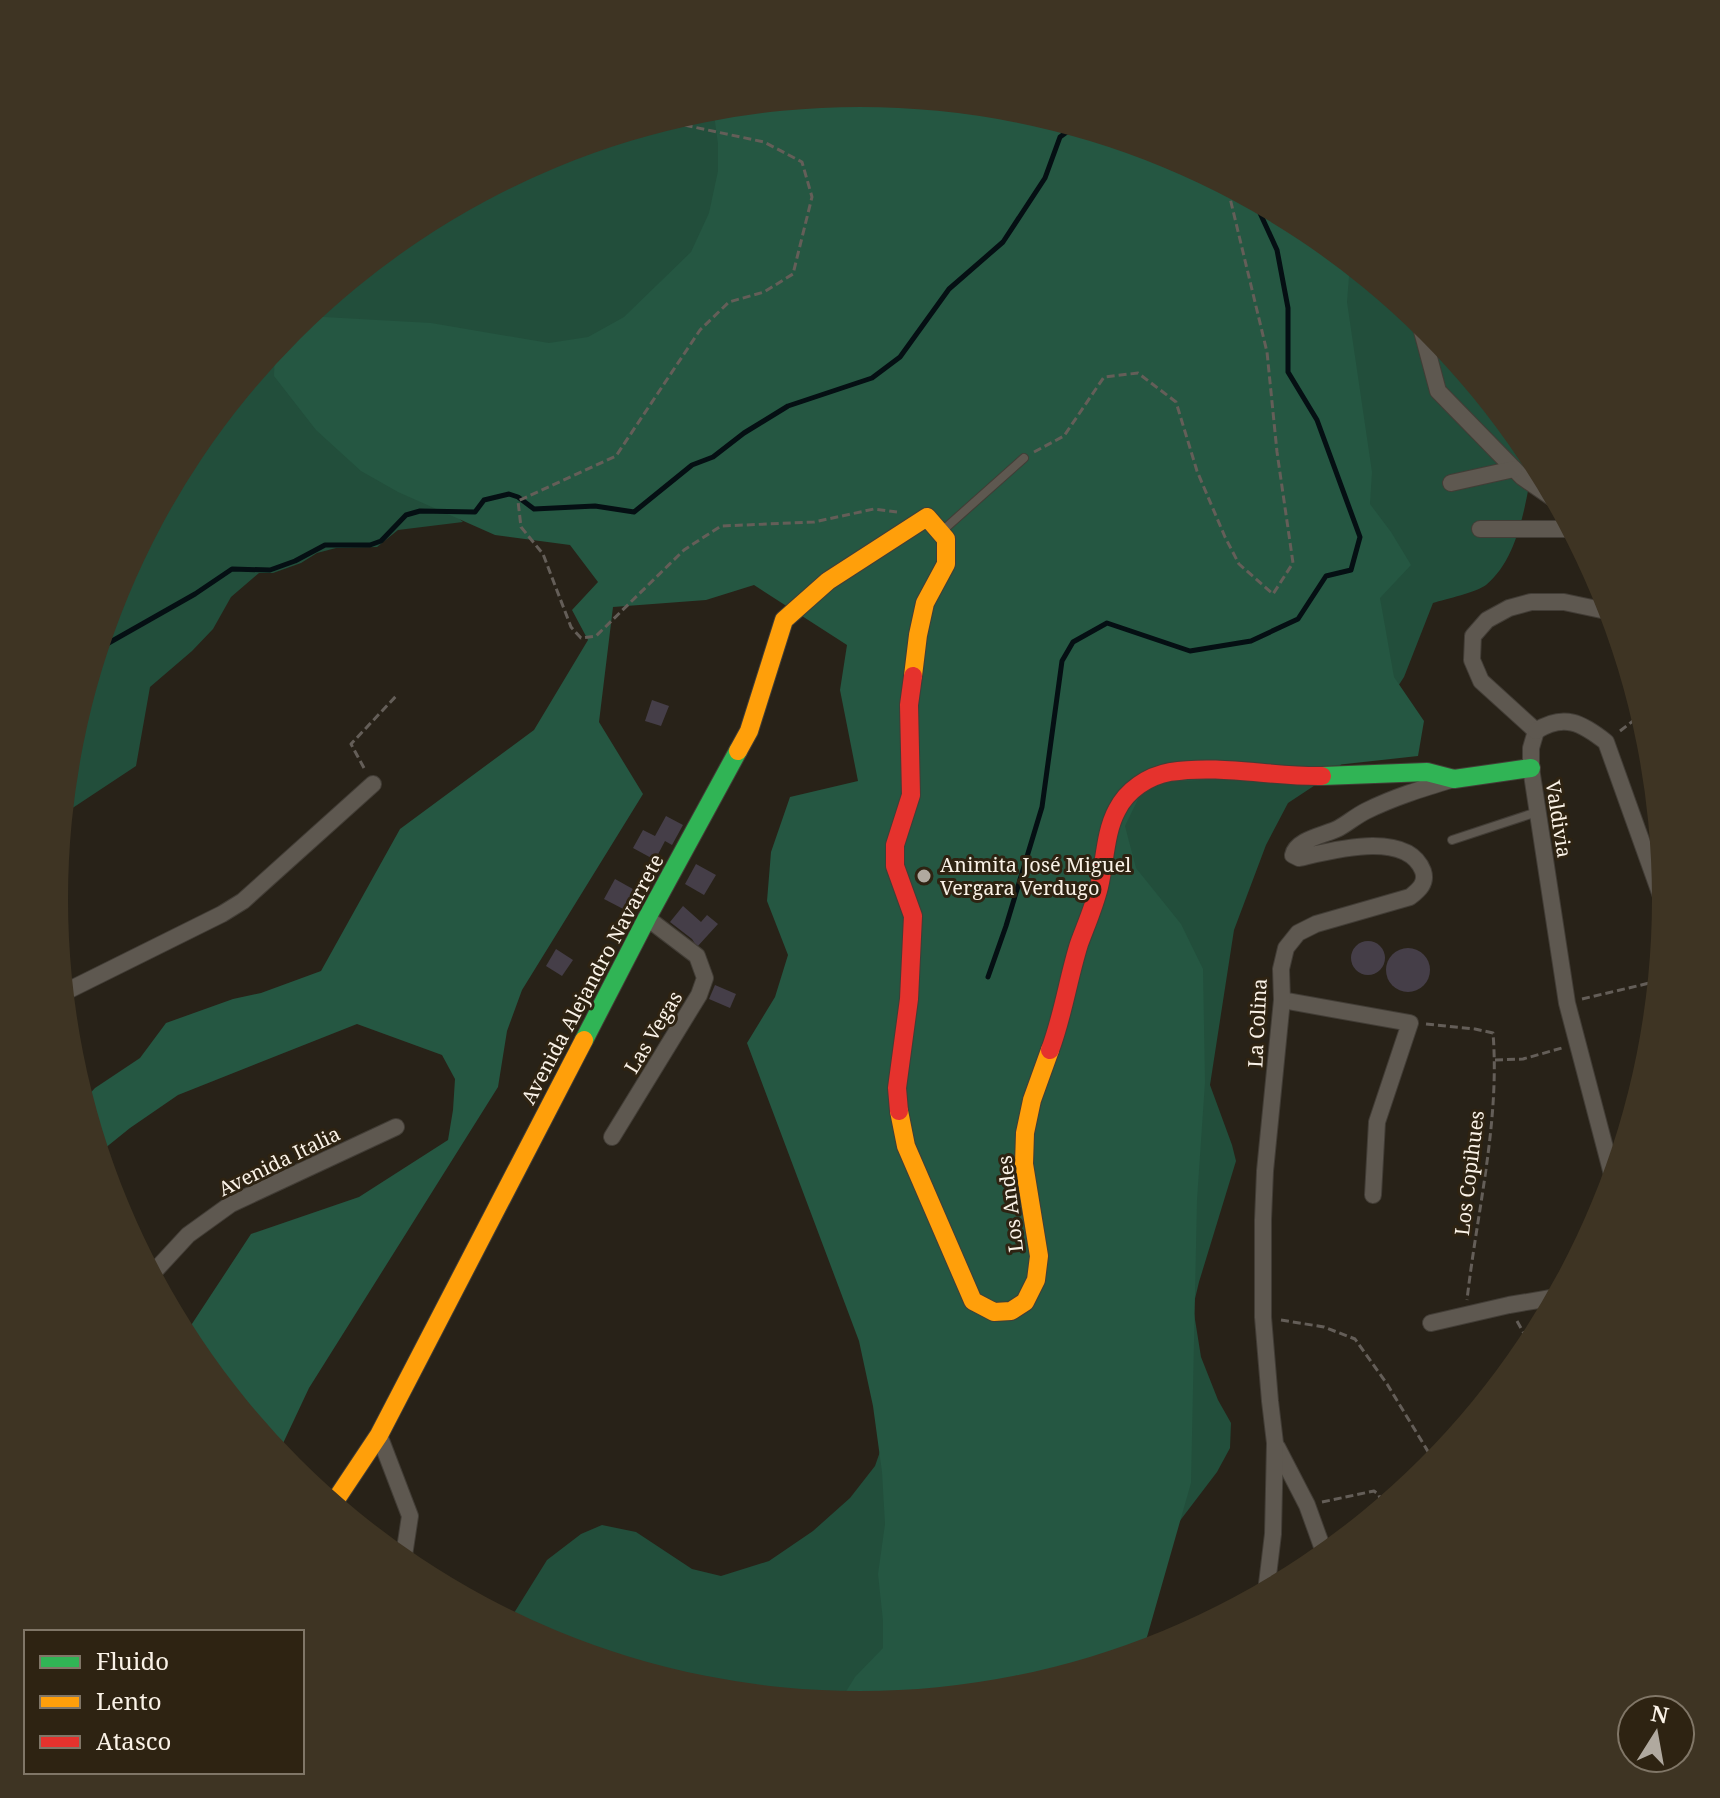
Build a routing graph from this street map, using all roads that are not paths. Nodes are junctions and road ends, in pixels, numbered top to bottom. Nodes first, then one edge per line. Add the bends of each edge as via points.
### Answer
1 (1426, 345) edge
2 (1024, 458) road end
3 (1514, 469) junction
4 (1451, 483) dead end
5 (1536, 487) edge
6 (1480, 529) dead end
7 (1560, 529) edge
8 (941, 532) junction
9 (1597, 609) edge
10 (1536, 731) junction
11 (1531, 768) junction
12 (1454, 779) junction
13 (373, 784) road end
14 (1538, 812) junction
15 (1452, 840) dead end
16 (1651, 867) edge
17 (647, 918) junction
18 (74, 988) edge
19 (1282, 1000) junction
20 (396, 1127) dead end
21 (612, 1137) dead end
22 (1608, 1159) edge
23 (1373, 1195) dead end
24 (159, 1266) edge
25 (1543, 1299) edge
26 (1431, 1323) dead end
27 (379, 1435) junction
28 (1275, 1443) junction
29 (339, 1495) edge
30 (1321, 1543) edge
31 (405, 1547) edge
32 (1268, 1578) edge

1 - 3 street via 1438,391
2 - 8 lane
3 - 4 street
3 - 5 street
6 - 7 street
8 - 12 street, Los Andes via 946,564 925,603 918,635 909,705 911,795 895,845 895,866 913,916 897,1088 906,1146 973,1301 994,1312 1011,1311 1025,1302 1036,1280 1039,1256 1024,1164 1025,1133 1094,908 1110,829 1131,791 1151,777 1171,772 1221,770 1308,776 1427,772
8 - 17 street, Avenida Alejandro Navarrete via 927,517 828,581 784,620 749,731
9 - 10 street via 1531,602 1487,620 1473,636 1472,660 1481,681
10 - 11 street, Valdivia
10 - 16 street via 1567,721 1606,742
11 - 12 street, Los Andes
11 - 14 street, Valdivia
12 - 19 street, La Colina via 1397,797 1294,849 1299,858 1364,845 1387,847 1410,856 1425,876 1410,897 1298,933 1286,948
13 - 18 street via 243,901
14 - 15 lane
14 - 22 street, Valdivia via 1567,1003
17 - 21 street, Las Vegas via 697,956 705,978
17 - 27 street, Avenida Alejandro Navarrete
19 - 23 street via 1410,1023 1377,1122
19 - 28 street, La Colina via 1265,1171 1262,1269
20 - 24 street, Avenida Italia via 231,1204 188,1235
25 - 26 street
27 - 29 street, Avenida Alejandro Navarrete
27 - 31 street via 410,1516
28 - 30 street
28 - 32 street, La Colina

